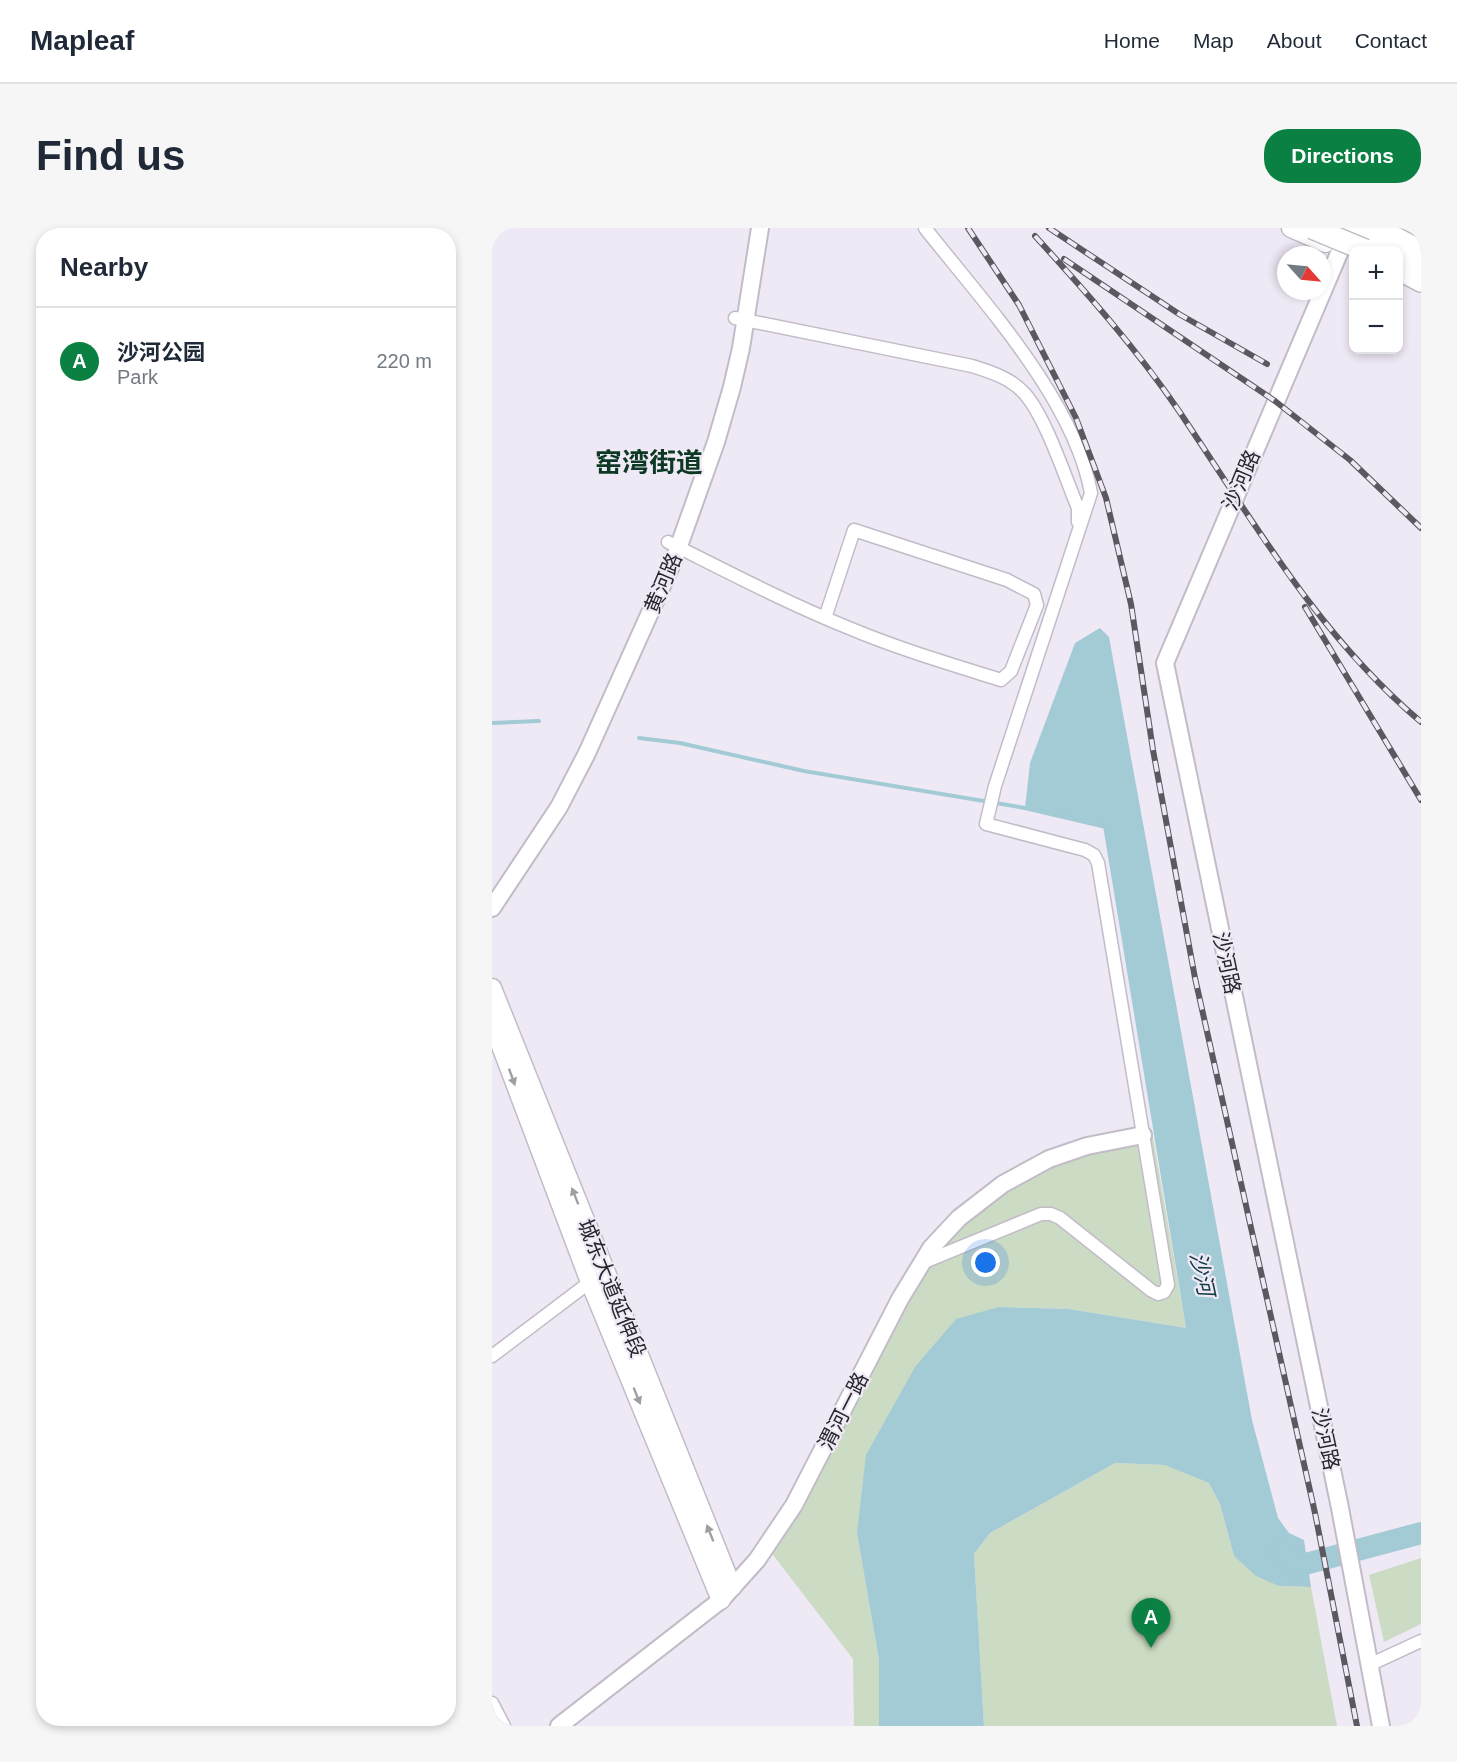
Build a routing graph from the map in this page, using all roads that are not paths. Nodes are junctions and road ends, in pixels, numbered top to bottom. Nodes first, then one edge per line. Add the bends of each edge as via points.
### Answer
1 (749, 228) edge
2 (760, 228) edge
3 (925, 228) edge
4 (1291, 228) edge
5 (1312, 228) edge
6 (1351, 228) edge
7 (1380, 228) edge
8 (1355, 246) edge
9 (1388, 246) edge
10 (1421, 250) edge
11 (1347, 253) edge
12 (1403, 254) edge
13 (1421, 264) edge
14 (1403, 272) edge
15 (1403, 281) edge
16 (1421, 281) edge
17 (1421, 290) edge
18 (740, 319) junction
19 (1079, 529) junction
20 (673, 544) junction
21 (825, 618) junction
22 (492, 889) edge
23 (492, 908) edge
24 (492, 988) edge
25 (492, 1022) edge
26 (1143, 1135) junction
27 (922, 1263) junction
28 (590, 1282) junction
29 (492, 1356) edge
30 (726, 1593) junction
31 (1421, 1641) edge
32 (1369, 1665) junction
33 (492, 1703) edge
34 (504, 1726) edge
35 (559, 1726) edge
36 (1381, 1726) edge

1 - 18 main road, 黄河路
2 - 18 main road, 黄河路
3 - 19 street via 1052,394 1088,474 1091,493
4 - 11 main road
5 - 8 highway, bridge
6 - 9 highway
6 - 11 main road, 沙河路
7 - 10 main road
11 - 32 main road, 沙河路 via 1165,663 1341,1508
12 - 13 highway
14 - 16 highway
15 - 17 main road
18 - 19 street via 972,366 1003,376 1025,394 1041,420 1078,508
18 - 20 main road, 黄河路
19 - 26 street via 986,824 1094,855
20 - 21 street
20 - 22 main road, 黄河路 via 578,750
20 - 23 main road, 黄河路 via 609,711 559,807
21 - 21 street via 921,655 1001,680 1011,671 1037,605 1034,594 1007,580 854,530
30 -> 24 main road, 城东大道延伸段
25 -> 28 main road, 城东大道延伸段
26 - 27 main road, 渭河一路 via 1087,1146 1049,1159 1003,1184 959,1218
26 - 27 street via 1168,1280 1164,1292 1152,1291 1051,1214 1041,1214
27 - 30 main road, 渭河一路 via 794,1504 757,1560
28 - 29 street
28 -> 30 main road, 城东大道延伸段
30 - 35 main road, 渭河一路
31 - 32 street
32 - 36 main road, 沙河路
33 - 34 street

